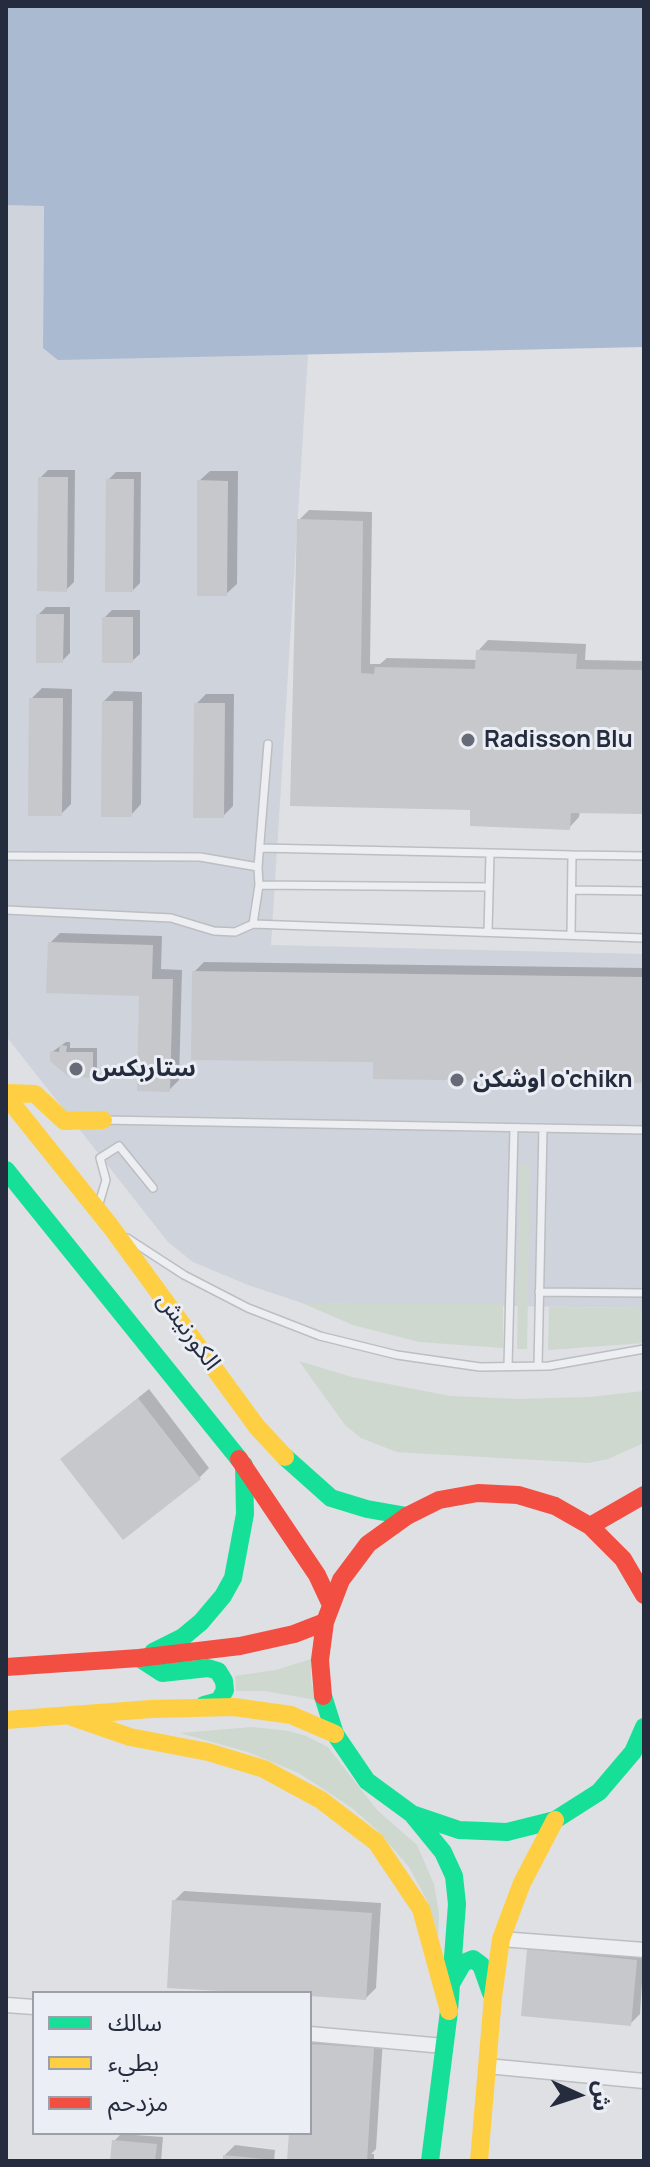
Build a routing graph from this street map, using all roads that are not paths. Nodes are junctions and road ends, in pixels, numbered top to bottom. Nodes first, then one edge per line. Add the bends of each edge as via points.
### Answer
1 (268, 744) dead end
2 (261, 848) junction
3 (490, 853) junction
4 (572, 855) junction
5 (6, 856) edge
6 (644, 856) edge
7 (258, 867) junction
8 (259, 885) junction
9 (489, 887) junction
10 (572, 890) junction
11 (644, 891) edge
12 (6, 910) edge
13 (253, 924) junction
14 (488, 932) junction
15 (571, 935) junction
16 (644, 938) edge
17 (6, 1094) edge
18 (103, 1120) joint
19 (514, 1128) junction
20 (543, 1128) junction
21 (644, 1130) edge
22 (6, 1170) edge
23 (153, 1188) dead end
24 (97, 1209) junction
25 (111, 1227) junction
26 (539, 1292) junction
27 (644, 1293) edge
28 (644, 1349) edge
29 (508, 1366) junction
30 (538, 1366) junction
31 (244, 1465) junction
32 (644, 1495) edge
33 (407, 1516) junction
34 (590, 1526) junction
35 (644, 1595) edge
36 (328, 1613) junction
37 (139, 1658) junction
38 (6, 1667) edge
39 (197, 1708) junction
40 (72, 1717) junction
41 (6, 1720) edge
42 (644, 1727) edge
43 (335, 1734) junction
44 (412, 1814) junction
45 (555, 1820) junction
46 (501, 1939) junction
47 (644, 1950) edge
48 (451, 1983) junction
49 (493, 1997) junction
50 (6, 2005) edge
51 (32, 2007) edge
52 (449, 2011) junction
53 (312, 2034) edge
54 (444, 2046) junction
55 (487, 2066) junction
56 (644, 2081) edge
57 (430, 2161) edge
58 (479, 2161) edge

1 - 2 lane
2 - 3 lane
2 - 7 lane
3 - 4 lane
3 - 9 lane
4 - 6 lane
4 - 10 lane
5 - 7 lane via 200,857
7 - 8 lane
8 - 9 lane
8 - 13 lane
9 - 14 lane
10 - 11 lane
10 - 15 lane
12 - 13 lane via 171,918 214,931 235,932
13 - 14 lane
14 - 15 lane
15 - 16 lane
17 - 18 main road via 35,1094 64,1121
17 - 24 main road, الكورنيش
18 - 19 lane
19 - 20 lane
19 - 29 lane
20 - 21 lane
20 - 26 lane
22 - 31 main road, الكورنيش
23 - 24 lane via 119,1146 100,1158 106,1180
24 - 25 main road, الكورنيش
25 - 29 lane via 184,1275 320,1336 397,1355
25 - 33 main road, الكورنيش via 257,1427 300,1473 331,1498
26 - 27 lane
26 - 30 lane
28 - 30 lane
29 - 30 lane
31 - 36 main road, الكورنيش via 317,1575
31 - 37 main road via 245,1514 233,1578 201,1622
32 - 34 main road
33 - 34 main road via 439,1500 478,1493 518,1495 555,1506
33 - 36 main road via 368,1544 341,1580
34 - 35 main road via 623,1559
36 - 37 main road via 294,1634
36 - 43 main road via 320,1660 323,1698
37 - 38 main road
37 - 39 main road via 162,1673 218,1671 225,1690 219,1701
39 - 40 main road
39 - 43 main road via 291,1715
40 - 41 main road
40 - 52 main road via 130,1737 264,1769 321,1800 376,1842 421,1909
42 - 45 main road via 633,1752 599,1792
43 - 44 main road via 367,1781
44 - 45 main road via 471,1831 507,1832
44 - 48 main road via 443,1852 454,1876
45 - 46 main road via 516,1896
46 - 47 street
46 - 49 main road
48 - 49 main road via 463,1963 473,1959 481,1965
48 - 52 main road
49 - 55 main road
50 - 51 street
52 - 54 main road
53 - 54 street
54 - 57 main road
55 - 56 street
55 - 58 main road

